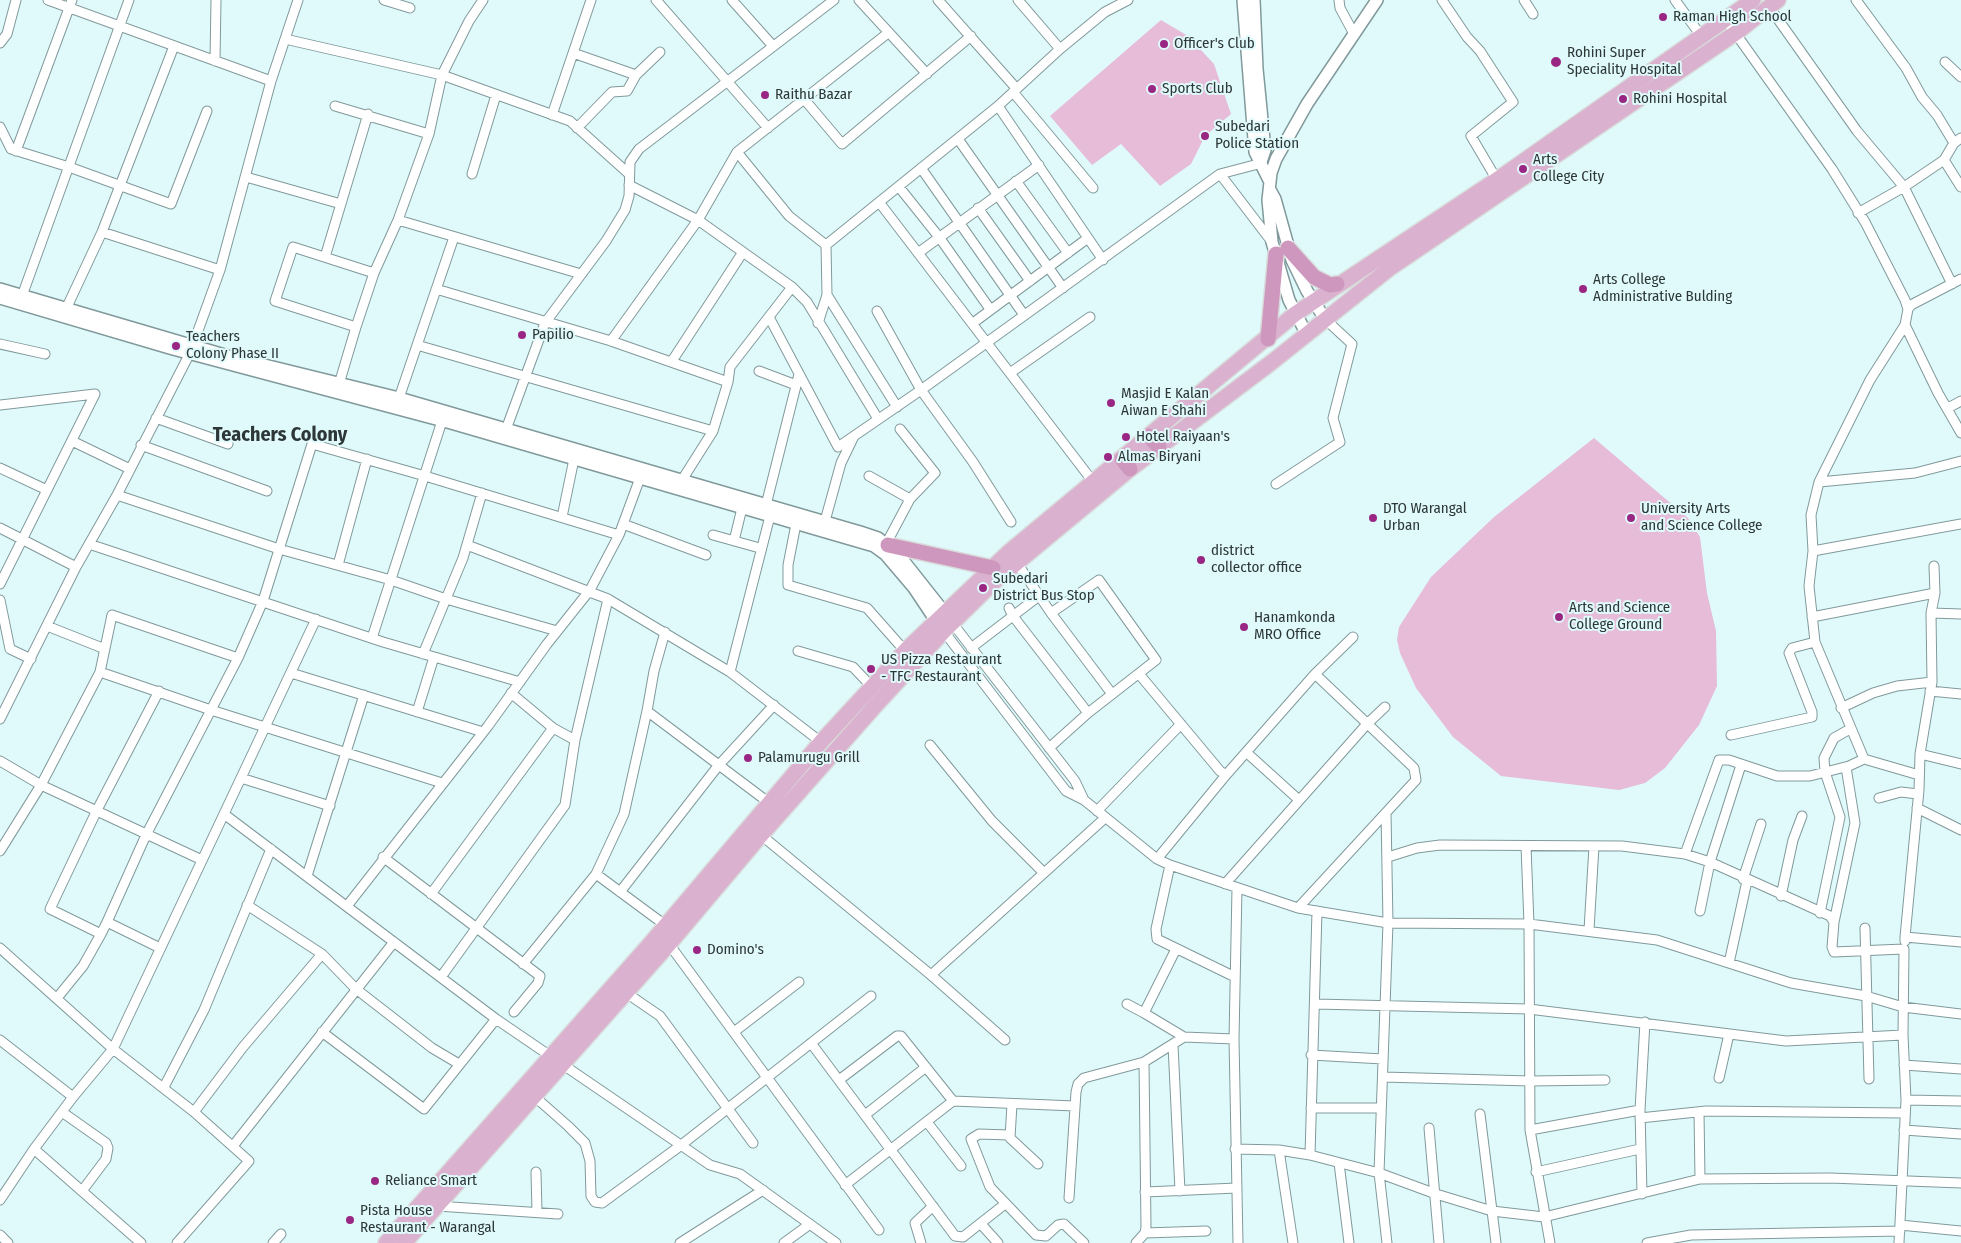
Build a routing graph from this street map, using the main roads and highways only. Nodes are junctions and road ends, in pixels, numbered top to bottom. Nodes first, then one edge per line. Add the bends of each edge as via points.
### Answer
1 (1753, 0) edge
2 (1774, 4) edge
3 (1337, 284) junction
4 (1268, 338) junction
5 (1154, 441) junction
6 (1126, 464) junction
7 (887, 545) road end
8 (993, 568) junction
9 (944, 622) junction
10 (557, 1060) junction
11 (386, 1243) edge
12 (405, 1243) edge

1 - 3 main road via 1497,180
2 - 5 main road via 1390,268 1306,333
3 - 4 main road
3 - 4 highway via 1330,285 1314,277 1279,248
4 - 5 main road
5 - 6 main road
6 - 8 main road via 1094,483
6 - 9 main road via 1017,563
7 - 8 highway
8 - 9 main road
9 - 10 main road via 669,944
9 - 10 main road via 905,651 821,742
10 - 11 main road
10 - 12 main road via 534,1096

